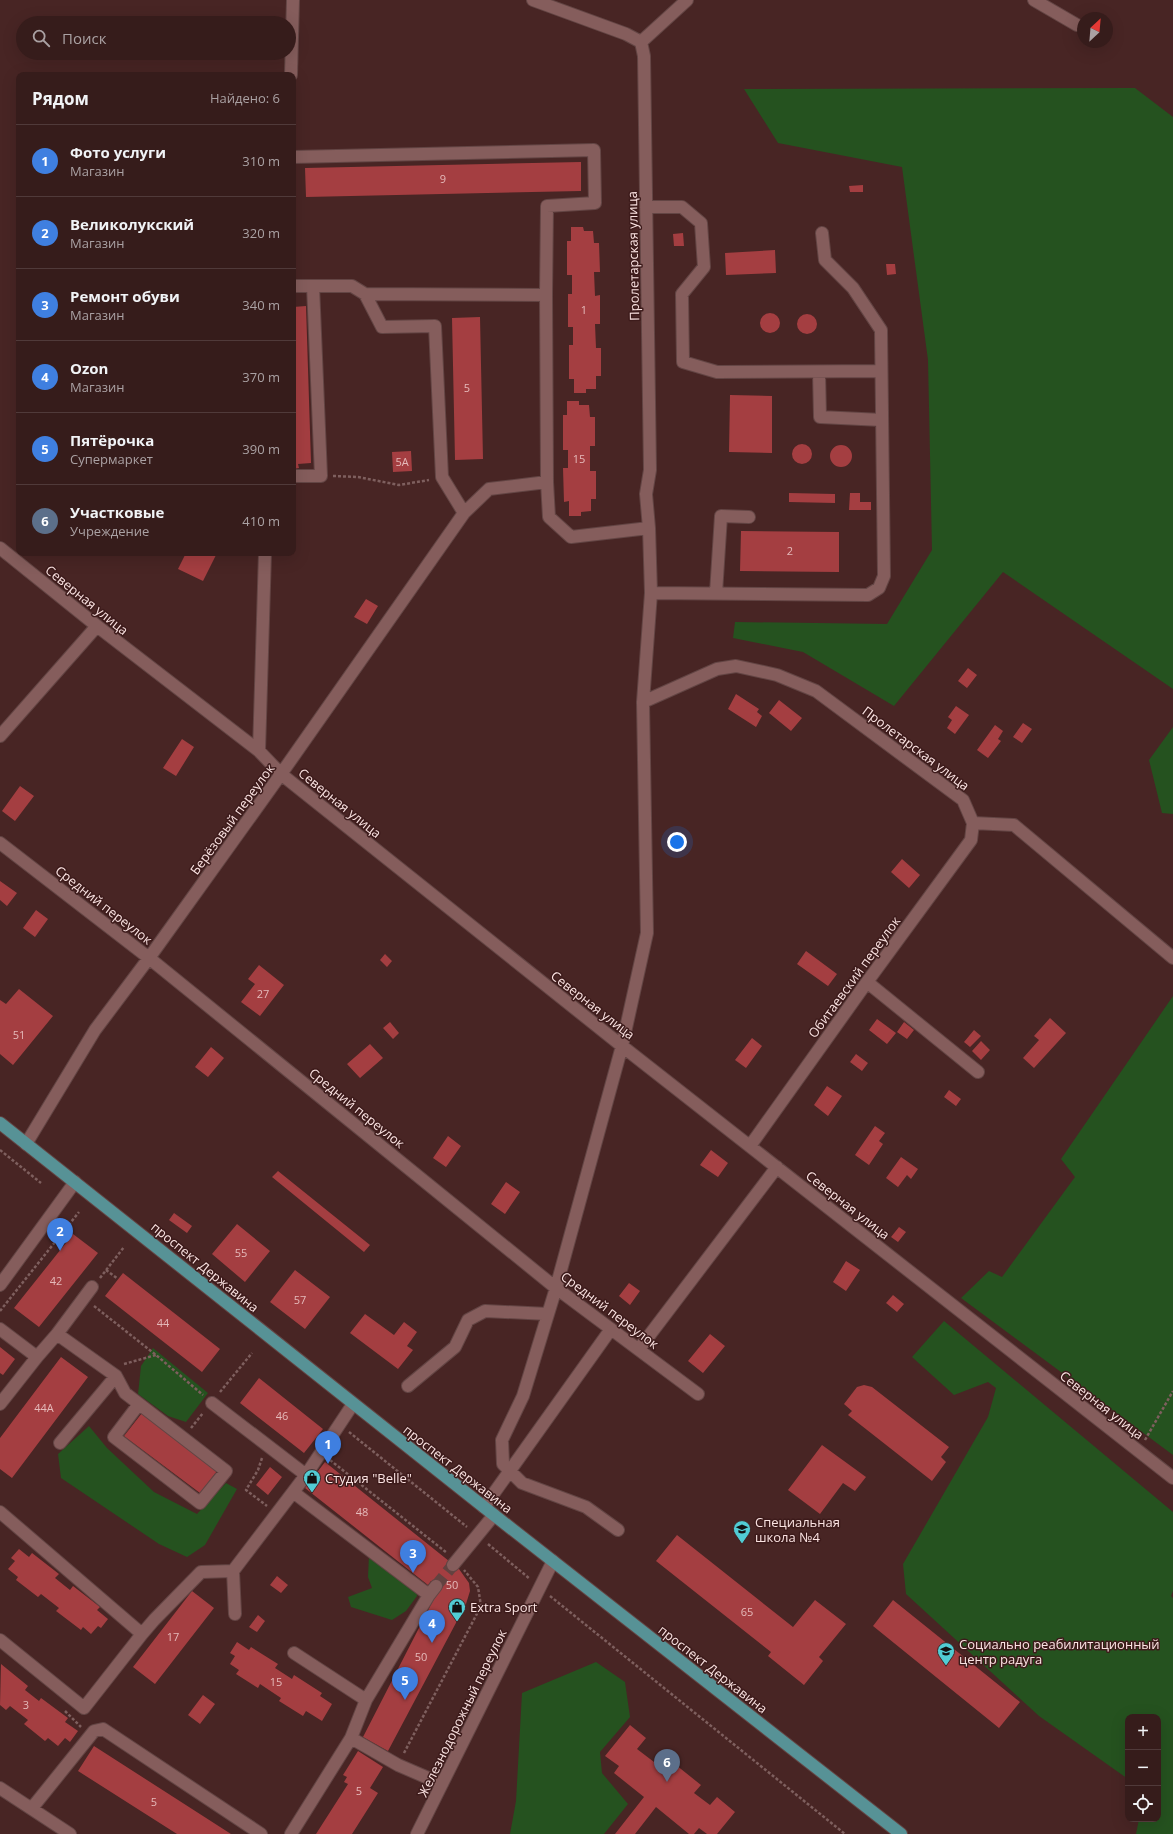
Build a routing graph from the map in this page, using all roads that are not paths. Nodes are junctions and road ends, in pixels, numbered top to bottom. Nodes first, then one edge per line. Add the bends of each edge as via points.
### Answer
1 (293, 0) edge
2 (533, 0) edge
3 (687, 0) edge
4 (1034, 0) edge
5 (293, 16) edge
6 (1077, 25) dead end
7 (641, 42) junction
8 (291, 60) edge
9 (291, 72) edge
10 (296, 157) edge
11 (646, 207) junction
12 (822, 233) dead end
13 (296, 286) edge
14 (313, 286) junction
15 (366, 294) junction
16 (546, 295) junction
17 (881, 371) junction
18 (819, 372) junction
19 (882, 420) junction
20 (296, 476) edge
21 (546, 482) junction
22 (464, 513) junction
23 (749, 517) dead end
24 (649, 528) junction
25 (0, 548) edge
26 (265, 556) edge
27 (651, 593) junction
28 (716, 593) junction
29 (97, 626) junction
30 (643, 702) junction
31 (0, 736) edge
32 (259, 751) junction
33 (281, 774) junction
34 (974, 823) junction
35 (0, 843) edge
36 (149, 958) junction
37 (1173, 958) edge
38 (867, 982) junction
39 (622, 1046) junction
40 (978, 1072) dead end
41 (0, 1123) edge
42 (26, 1144) junction
43 (750, 1146) junction
44 (777, 1167) junction
45 (75, 1182) junction
46 (0, 1286) edge
47 (92, 1287) road end
48 (556, 1288) junction
49 (548, 1314) junction
50 (0, 1328) edge
51 (611, 1329) junction
52 (57, 1334) junction
53 (639, 1349) junction
54 (37, 1357) junction
55 (116, 1376) junction
56 (408, 1386) dead end
57 (698, 1394) dead end
58 (0, 1403) edge
59 (212, 1403) road end
60 (139, 1404) junction
61 (353, 1404) junction
62 (60, 1442) dead end
63 (509, 1471) junction
64 (306, 1475) junction
65 (1173, 1478) edge
66 (293, 1492) junction
67 (484, 1507) junction
68 (0, 1512) edge
69 (494, 1515) junction
70 (618, 1530) dead end
71 (553, 1561) junction
72 (453, 1564) tunnel mouth
73 (233, 1571) junction
74 (235, 1614) dead end
75 (142, 1634) junction
76 (0, 1640) edge
77 (294, 1653) dead end
78 (366, 1700) junction
79 (351, 1738) junction
80 (442, 1784) junction
81 (0, 1788) edge
82 (32, 1808) junction
83 (70, 1834) edge
84 (261, 1834) edge
85 (291, 1834) edge
86 (417, 1834) edge
87 (901, 1834) edge

1 - 5 street
2 - 7 street via 626,34
3 - 7 street
4 - 6 street
7 - 11 street, Пролетарская улица via 644,56
8 - 9 street
10 - 16 street via 594,150 595,203 547,206
11 - 18 street via 682,207 702,223 704,267 682,294 683,362 717,372
11 - 24 street, Пролетарская улица via 650,470 646,494
12 - 17 street via 825,260 852,288 881,330
13 - 14 street
14 - 15 street via 352,286
14 - 20 street via 321,476
15 - 16 street
15 - 22 street via 382,327 435,326 442,477
16 - 21 street
17 - 18 street
17 - 19 street
18 - 19 street via 820,417
19 - 28 street via 884,576 879,588 868,594
21 - 22 street, Берёзовый переулок via 490,489
21 - 24 street via 549,517 571,537
22 - 33 street, Берёзовый переулок
23 - 28 street via 721,516
24 - 27 street, Пролетарская улица
25 - 29 street, Северная улица
26 - 32 street
27 - 28 street
27 - 30 street, Пролетарская улица
29 - 31 street
29 - 32 street, Северная улица
30 - 34 street, Пролетарская улица via 717,669 736,666 777,675 816,691 963,800
30 - 39 street, Пролетарская улица via 647,933
32 - 33 street, Северная улица
33 - 36 street, Берёзовый переулок
33 - 39 street, Северная улица
34 - 37 street via 1014,825
34 - 38 street, Обитаевский переулок via 971,840
35 - 36 street, Средний переулок
36 - 42 street, Берёзовый переулок via 95,1030
36 - 48 street, Средний переулок
38 - 40 street
38 - 43 street, Обитаевский переулок
39 - 43 street, Северная улица
39 - 48 street, Пролетарская улица
41 - 42 main road, проспект Державина
42 - 45 main road, проспект Державина
43 - 44 street, Северная улица
44 - 53 street
44 - 65 street, Северная улица
45 - 46 street
45 - 61 main road, проспект Державина
47 - 52 street
48 - 49 street, Пролетарская улица
48 - 51 street, Средний переулок
49 - 56 street via 485,1311 468,1320 455,1347
49 - 63 street, Пролетарская улица via 523,1396 502,1440 503,1464
50 - 54 street
51 - 53 street, Средний переулок
51 - 63 street
52 - 54 street
52 - 55 street
53 - 57 street, Средний переулок
54 - 58 street
55 - 60 street via 125,1393
55 - 62 street
59 - 64 street
60 - 60 street via 226,1471 200,1503 114,1437
61 - 64 street
61 - 67 main road, проспект Державина
63 - 67 street
63 - 70 street via 522,1483 586,1507
64 - 66 street
66 - 73 street
66 - 78 street via 433,1591
67 - 69 main road, проспект Державина
68 - 75 street
69 - 71 main road, проспект Державина
69 - 72 street
71 - 80 street, Железнодорожный переулок
71 - 87 main road, проспект Державина
73 - 74 street
73 - 75 street via 201,1572
75 - 76 street via 84,1708
77 - 78 street
78 - 79 street
79 - 80 street via 398,1765
79 - 85 street
80 - 86 street, Железнодорожный переулок
81 - 82 street
82 - 83 street
82 - 84 street via 94,1731 103,1729

